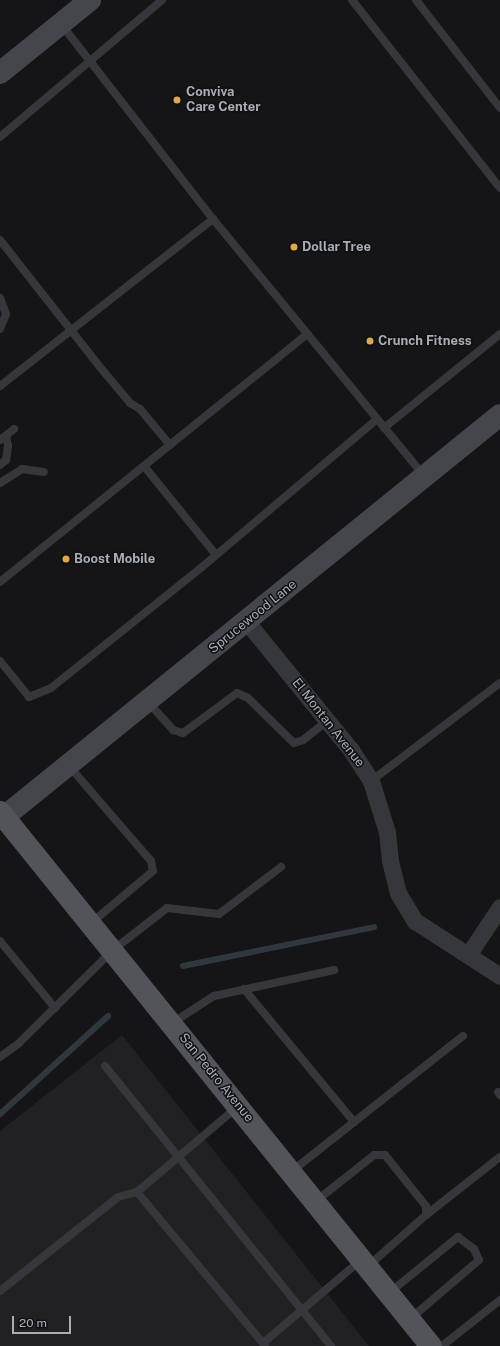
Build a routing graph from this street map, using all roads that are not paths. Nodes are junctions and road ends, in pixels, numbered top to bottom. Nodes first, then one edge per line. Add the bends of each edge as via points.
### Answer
1 (90, 0) edge
2 (162, 0) edge
3 (352, 0) edge
4 (416, 0) edge
5 (61, 24) junction
6 (89, 59) junction
7 (0, 73) edge
8 (500, 108) edge
9 (0, 137) edge
10 (500, 188) edge
11 (213, 219) junction
12 (0, 240) edge
13 (0, 298) edge
14 (71, 329) junction
15 (0, 330) edge
16 (307, 334) junction
17 (500, 334) edge
18 (0, 386) edge
19 (500, 415) edge
20 (377, 419) junction
21 (384, 428) junction
22 (14, 429) dead end
23 (3, 438) edge
24 (170, 445) junction
25 (0, 465) edge
26 (144, 466) junction
27 (44, 472) dead end
28 (424, 477) junction
29 (0, 483) edge
30 (216, 555) junction
31 (0, 582) edge
32 (247, 622) junction
33 (0, 662) edge
34 (500, 683) edge
35 (148, 702) junction
36 (327, 721) junction
37 (69, 765) junction
38 (371, 780) junction
39 (2, 815) edge
40 (281, 867) dead end
41 (500, 907) edge
42 (91, 924) junction
43 (0, 941) edge
44 (113, 950) junction
45 (468, 955) junction
46 (334, 970) dead end
47 (500, 976) edge
48 (244, 989) junction
49 (55, 1008) junction
50 (172, 1022) junction
51 (463, 1036) dead end
52 (0, 1057) edge
53 (105, 1066) dead end
54 (238, 1106) junction
55 (354, 1122) junction
56 (500, 1157) edge
57 (177, 1158) junction
58 (291, 1172) junction
59 (137, 1192) junction
60 (315, 1202) junction
61 (426, 1215) junction
62 (364, 1263) junction
63 (0, 1291) edge
64 (389, 1294) junction
65 (499, 1302) edge
66 (302, 1310) junction
67 (410, 1320) junction
68 (264, 1344) edge
69 (331, 1346) edge
70 (431, 1346) edge
71 (442, 1346) edge

1 - 5 street
2 - 6 lane
3 - 10 lane
4 - 8 lane
5 - 6 lane
5 - 7 street
6 - 9 lane
6 - 11 lane
11 - 14 lane
11 - 16 lane
12 - 14 lane
13 - 15 lane via 6,314
14 - 18 lane
14 - 24 lane via 130,403 140,409
16 - 20 lane
16 - 24 lane
17 - 21 lane
19 - 28 street, Sprucewood Lane
20 - 21 lane
20 - 30 lane
21 - 28 lane
22 - 23 lane
23 - 25 lane via 8,446 6,460
24 - 26 lane
26 - 30 lane
26 - 31 lane
27 - 29 lane via 22,469
28 - 32 street, Sprucewood Lane
30 - 33 lane via 51,688 29,697
32 - 35 street, Sprucewood Lane
32 - 36 street, El Montan Avenue
34 - 38 lane
35 - 36 lane via 173,730 183,733 237,693 248,698 294,743 303,740
35 - 37 street, Sprucewood Lane
36 - 38 street, El Montan Avenue
37 - 39 street, Sprucewood Lane
37 - 42 lane via 152,861 153,872
38 - 45 street, El Montan Avenue via 387,832 390,861 398,893 415,921
39 - 42 main road, San Pedro Avenue
40 - 44 lane via 219,914 167,908
41 - 45 street
42 - 44 main road, San Pedro Avenue
43 - 49 lane
44 - 49 lane
44 - 50 main road, San Pedro Avenue
45 - 47 street, El Montan Avenue
46 - 48 lane
48 - 50 lane via 214,996
48 - 55 lane
49 - 52 lane via 19,1043
50 - 54 main road, San Pedro Avenue
51 - 55 lane
53 - 57 lane
54 - 57 lane
54 - 58 main road, San Pedro Avenue
55 - 58 lane
56 - 61 lane
57 - 59 lane
57 - 66 lane
58 - 60 main road, San Pedro Avenue
59 - 63 lane via 118,1197
59 - 68 lane
60 - 61 lane via 374,1155 385,1156 426,1206
60 - 62 main road, San Pedro Avenue
61 - 62 lane
62 - 64 main road, San Pedro Avenue
62 - 66 lane
64 - 67 main road, San Pedro Avenue
64 - 67 lane via 458,1237 474,1249 479,1260
65 - 71 lane
66 - 68 lane
66 - 69 lane
67 - 70 main road, San Pedro Avenue

